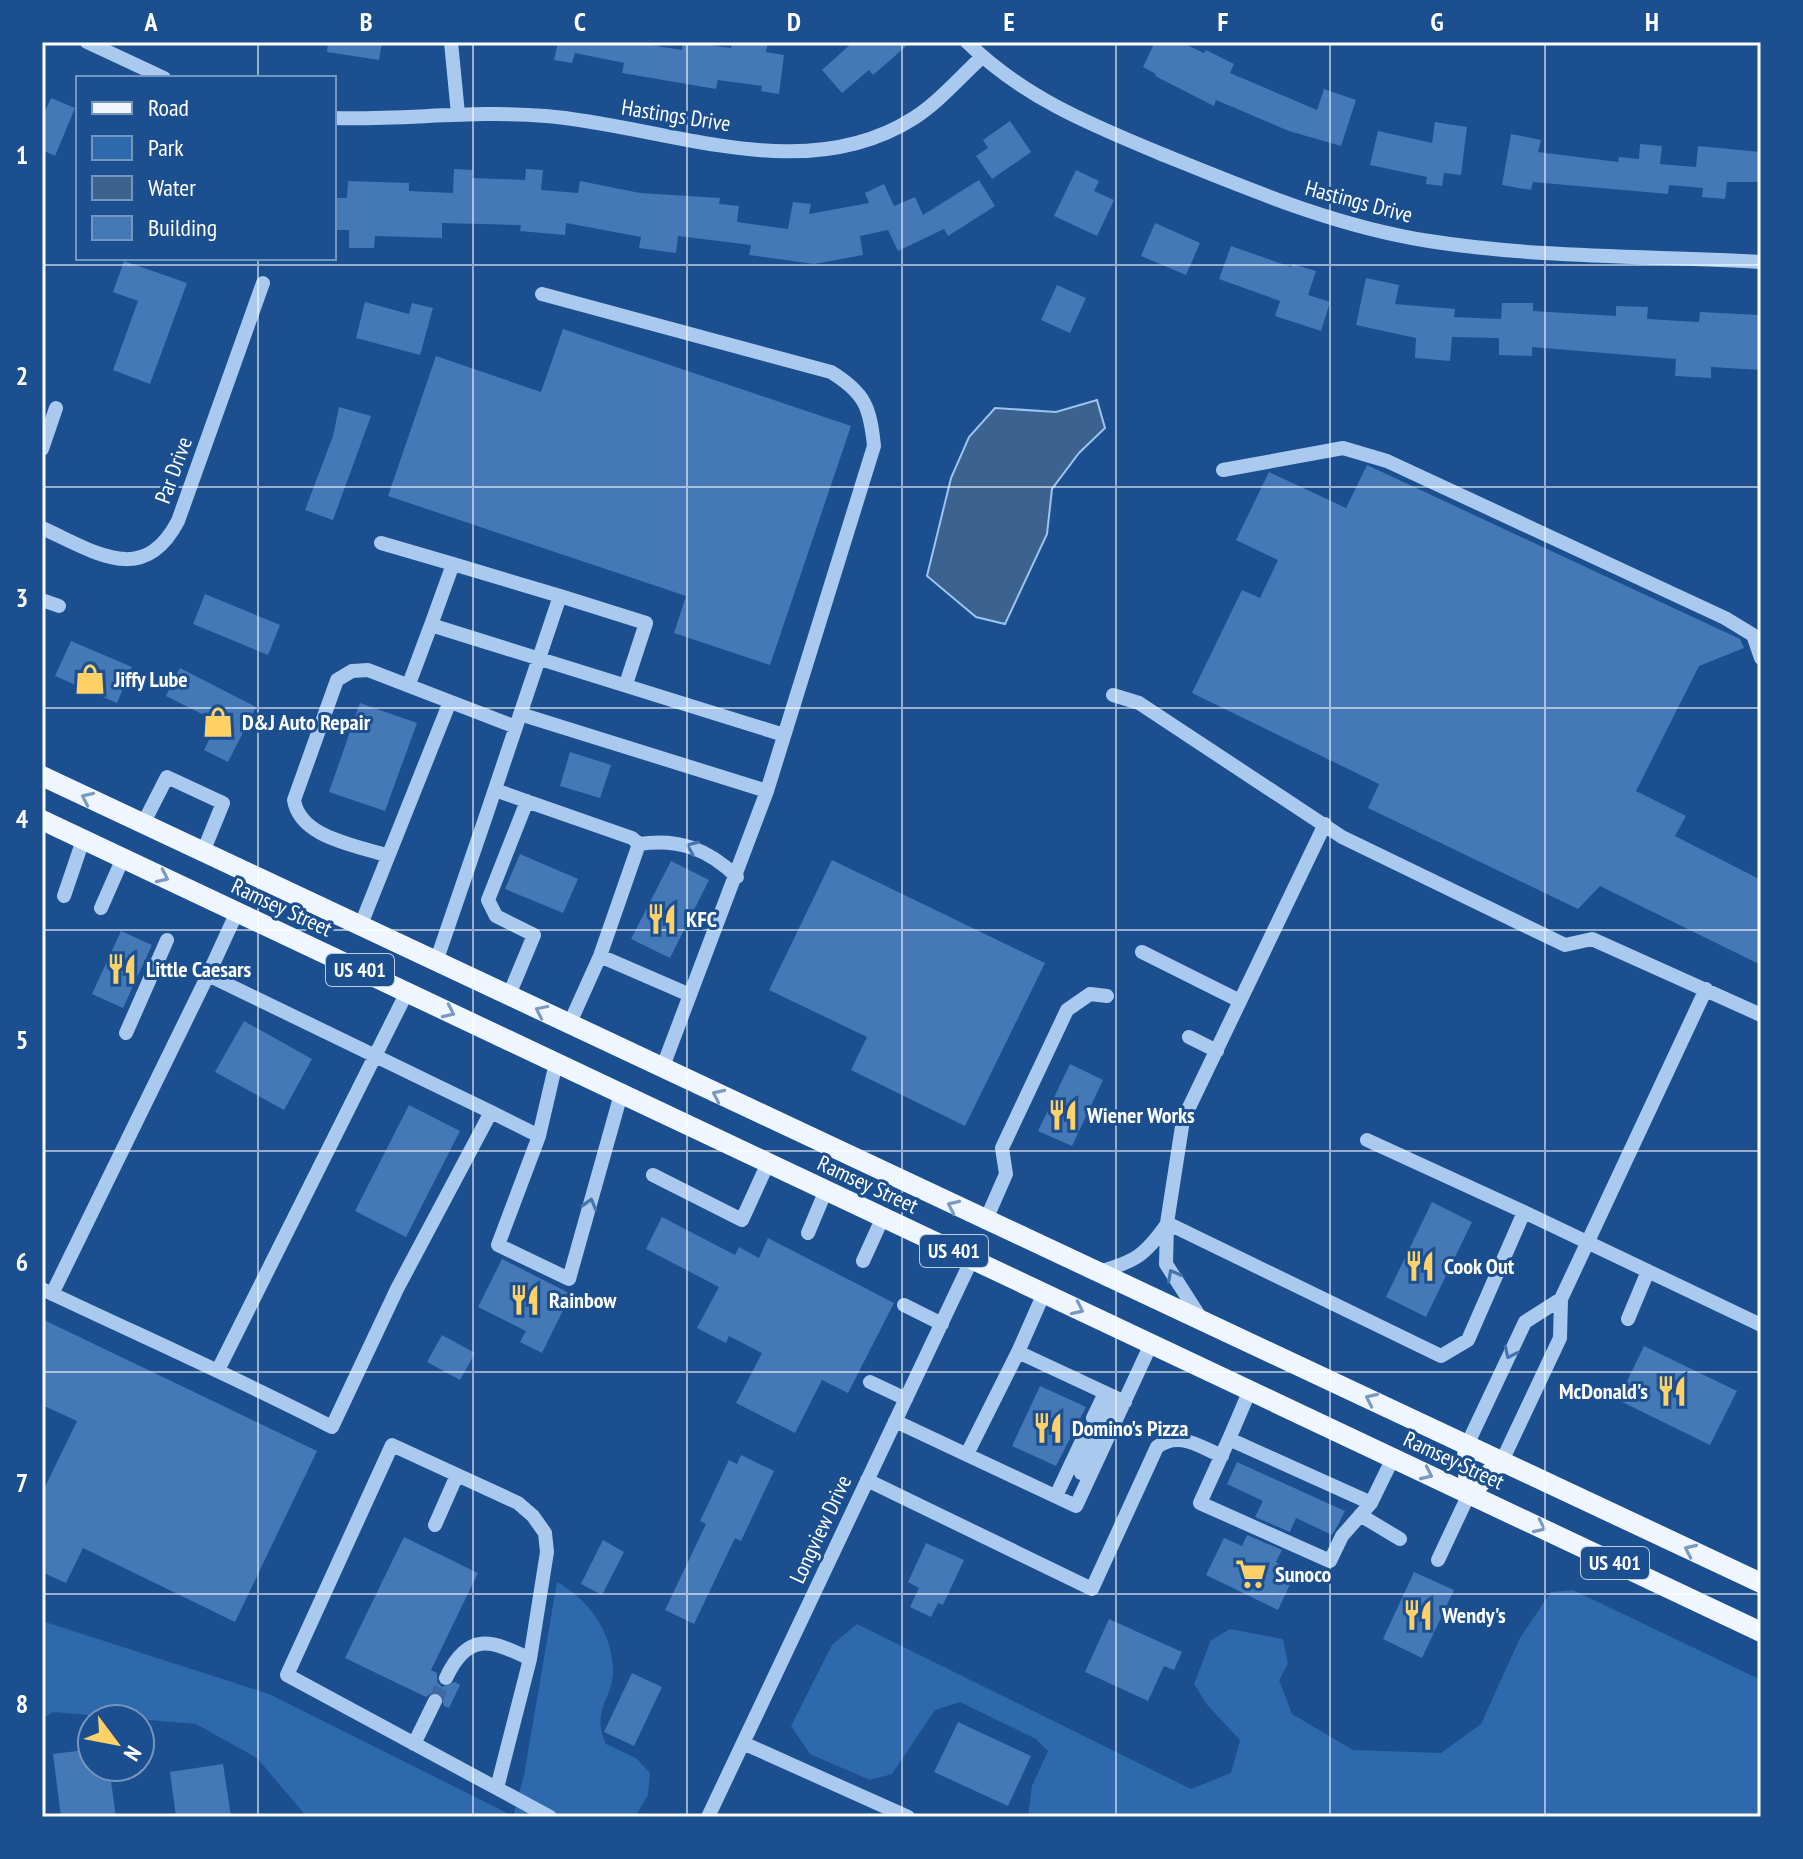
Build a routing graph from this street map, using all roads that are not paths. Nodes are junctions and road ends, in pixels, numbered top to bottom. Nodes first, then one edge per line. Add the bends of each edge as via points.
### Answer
1 (87, 42) edge
2 (451, 42) edge
3 (967, 42) edge
4 (982, 57) junction
5 (160, 76) edge
6 (458, 114) junction
7 (336, 118) edge
8 (1761, 262) edge
9 (263, 283) dead end
10 (542, 294) dead end
11 (56, 408) dead end
12 (42, 449) edge
13 (1223, 470) dead end
14 (42, 528) edge
15 (381, 543) dead end
16 (453, 564) junction
17 (560, 596) junction
18 (42, 600) edge
19 (59, 606) dead end
20 (431, 625) junction
21 (540, 657) junction
22 (1761, 658) edge
23 (409, 684) junction
24 (626, 684) junction
25 (1113, 695) dead end
26 (449, 704) junction
27 (518, 721) junction
28 (784, 735) junction
29 (42, 776) edge
30 (495, 790) junction
31 (767, 791) junction
32 (527, 801) junction
33 (42, 820) edge
34 (143, 824) junction
35 (1325, 824) junction
36 (83, 840) junction
37 (639, 844) junction
38 (203, 852) junction
39 (388, 856) junction
40 (123, 858) junction
41 (737, 877) junction
42 (64, 896) dead end
43 (101, 908) dead end
44 (237, 912) junction
45 (360, 927) junction
46 (167, 940) dead end
47 (1142, 952) dead end
48 (600, 956) junction
49 (436, 962) junction
50 (208, 975) junction
51 (1706, 989) junction
52 (407, 992) junction
53 (509, 995) junction
54 (690, 995) junction
55 (1107, 996) dead end
56 (1240, 1001) junction
57 (1761, 1015) edge
58 (569, 1025) junction
59 (126, 1033) dead end
60 (1189, 1037) dead end
61 (1217, 1051) junction
62 (376, 1054) junction
63 (556, 1063) junction
64 (662, 1069) junction
65 (621, 1094) junction
66 (491, 1112) junction
67 (539, 1136) junction
68 (1367, 1140) dead end
69 (768, 1163) junction
70 (653, 1175) dead end
71 (826, 1190) junction
72 (1524, 1212) junction
73 (883, 1217) junction
74 (985, 1222) junction
75 (1167, 1223) junction
76 (808, 1233) dead end
77 (1587, 1242) junction
78 (972, 1259) junction
79 (863, 1261) dead end
80 (1648, 1271) junction
81 (1095, 1273) junction
82 (47, 1292) edge
83 (1044, 1293) junction
84 (1561, 1299) junction
85 (904, 1305) dead end
86 (1628, 1319) dead end
87 (1202, 1320) junction
88 (942, 1324) junction
89 (1761, 1325) edge
90 (1151, 1344) junction
91 (1018, 1352) junction
92 (218, 1370) junction
93 (870, 1382) dead end
94 (1250, 1390) junction
95 (1115, 1397) junction
96 (906, 1399) junction
97 (895, 1421) junction
98 (1229, 1439) junction
99 (1467, 1445) junction
100 (967, 1454) junction
101 (1222, 1456) junction
102 (1393, 1458) junction
103 (1502, 1461) junction
104 (457, 1475) junction
105 (867, 1480) junction
106 (1469, 1494) junction
107 (1062, 1499) junction
108 (1371, 1503) junction
109 (1360, 1515) junction
110 (435, 1525) dead end
111 (1400, 1539) dead end
112 (1438, 1560) dead end
113 (1761, 1583) edge
114 (1761, 1632) edge
115 (530, 1659) junction
116 (446, 1678) tunnel mouth
117 (435, 1701) tunnel mouth
118 (743, 1743) junction
119 (414, 1744) junction
120 (497, 1788) junction
121 (550, 1817) edge
122 (708, 1817) edge
123 (908, 1817) edge

1 - 5 street
2 - 6 street
3 - 4 street, Hastings Drive
4 - 6 street, Hastings Drive via 917,116 871,140 844,147 780,151 551,116
4 - 8 street, Hastings Drive via 1054,108 1281,203 1357,226 1483,247
6 - 7 street, Hastings Drive
9 - 14 street, Par Drive via 178,521 161,547 125,561
10 - 28 street via 831,372 854,386 871,413 874,446
11 - 12 street
13 - 22 street via 1343,448 1387,461 1725,618 1753,635
15 - 16 street
16 - 17 street
16 - 20 street
17 - 21 street
17 - 24 street via 646,623
18 - 19 street
20 - 21 street
20 - 23 street
21 - 24 street
21 - 27 street
23 - 26 street
23 - 39 street via 368,670 337,680 294,800 307,827
24 - 28 street
25 - 35 street via 1139,703
26 - 27 street
26 - 39 street
27 - 30 street
27 - 31 street
28 - 31 street
34 -> 29 main road, Ramsey Street / US 401
30 - 32 street
30 - 49 street
31 - 41 street
32 - 37 street
32 - 53 street via 488,900 496,916 534,935
33 - 36 main road, Ramsey Street / US 401
34 - 38 main road, Ramsey Street / US 401
34 - 38 street via 167,777 223,803
35 - 51 street via 1565,945 1592,939
35 - 56 street
36 - 40 main road, Ramsey Street / US 401
36 - 42 street
41 -> 37 street via 681,842
37 - 48 street
38 - 45 main road, Ramsey Street / US 401
39 - 45 street
40 - 43 street
40 -> 44 main road, Ramsey Street / US 401
41 - 54 street
44 - 50 street
44 - 52 main road, Ramsey Street / US 401
45 - 49 main road, Ramsey Street / US 401
46 - 59 street
47 - 56 street
48 - 54 street
48 - 58 street
49 - 53 main road, Ramsey Street / US 401
50 - 62 street
50 - 82 street
51 - 57 street
51 - 77 street
52 - 62 street
52 -> 63 main road, Ramsey Street / US 401
58 -> 53 main road, Ramsey Street / US 401
54 - 64 street
55 - 74 street via 1090,994 1067,1010 1002,1148 1006,1174
56 - 61 street
58 - 64 main road, Ramsey Street / US 401
60 - 61 street
61 - 75 street via 1183,1120
62 - 66 street
62 - 92 street
63 - 65 main road, Ramsey Street / US 401
63 - 67 street
74 -> 64 main road, Ramsey Street / US 401
67 -> 65 street via 498,1245 569,1279
65 - 69 main road, Ramsey Street / US 401
66 - 67 street
66 - 92 street via 397,1289 332,1427
68 - 72 street
69 - 70 street via 742,1220
69 - 71 main road, Ramsey Street / US 401
71 - 73 main road, Ramsey Street / US 401
71 - 76 street
72 - 75 street via 1468,1340 1441,1356
72 - 77 street
73 - 78 main road, Ramsey Street / US 401
73 - 79 street
74 - 81 main road, Ramsey Street / US 401
75 - 81 street via 1147,1252 1130,1264
87 -> 75 street via 1166,1264
77 - 80 street
77 - 84 street
78 - 83 main road, Ramsey Street / US 401
78 - 88 street, Longview Drive
80 - 86 street
80 - 89 street
81 - 87 main road, Ramsey Street / US 401
82 - 92 street
83 -> 90 main road, Ramsey Street / US 401
83 - 91 street
84 -> 99 street via 1525,1322
84 - 103 street via 1560,1338
85 - 88 street
99 -> 87 main road, Ramsey Street / US 401
88 - 96 street, Longview Drive
90 - 94 main road, Ramsey Street / US 401
90 - 95 street
91 - 95 street
91 - 100 street
93 - 96 street
94 - 98 street
94 - 102 main road, Ramsey Street / US 401
95 - 107 street
95 - 107 street via 1076,1506
96 - 97 street, Longview Drive
97 - 100 street
97 - 105 street, Longview Drive
98 - 101 street
98 - 108 street
99 - 103 main road, Ramsey Street / US 401
99 - 106 main road
100 - 107 street
101 - 105 street via 1178,1438 1157,1447 1092,1589
101 - 109 street via 1200,1503 1330,1561
102 -> 106 main road, Ramsey Street / US 401
102 - 108 street
103 - 106 main road
113 -> 103 main road, Ramsey Street / US 401
104 - 110 street
104 - 115 street via 518,1503 545,1533 547,1552
104 - 119 street via 392,1445 287,1675
105 - 118 street, Longview Drive
106 - 112 street
106 -> 114 main road, Ramsey Street / US 401
108 - 109 street
109 - 111 street
115 - 116 street via 482,1642 464,1649
115 - 120 street
117 - 119 street
118 - 122 street, Longview Drive
118 - 123 street
119 - 120 street
120 - 121 street

